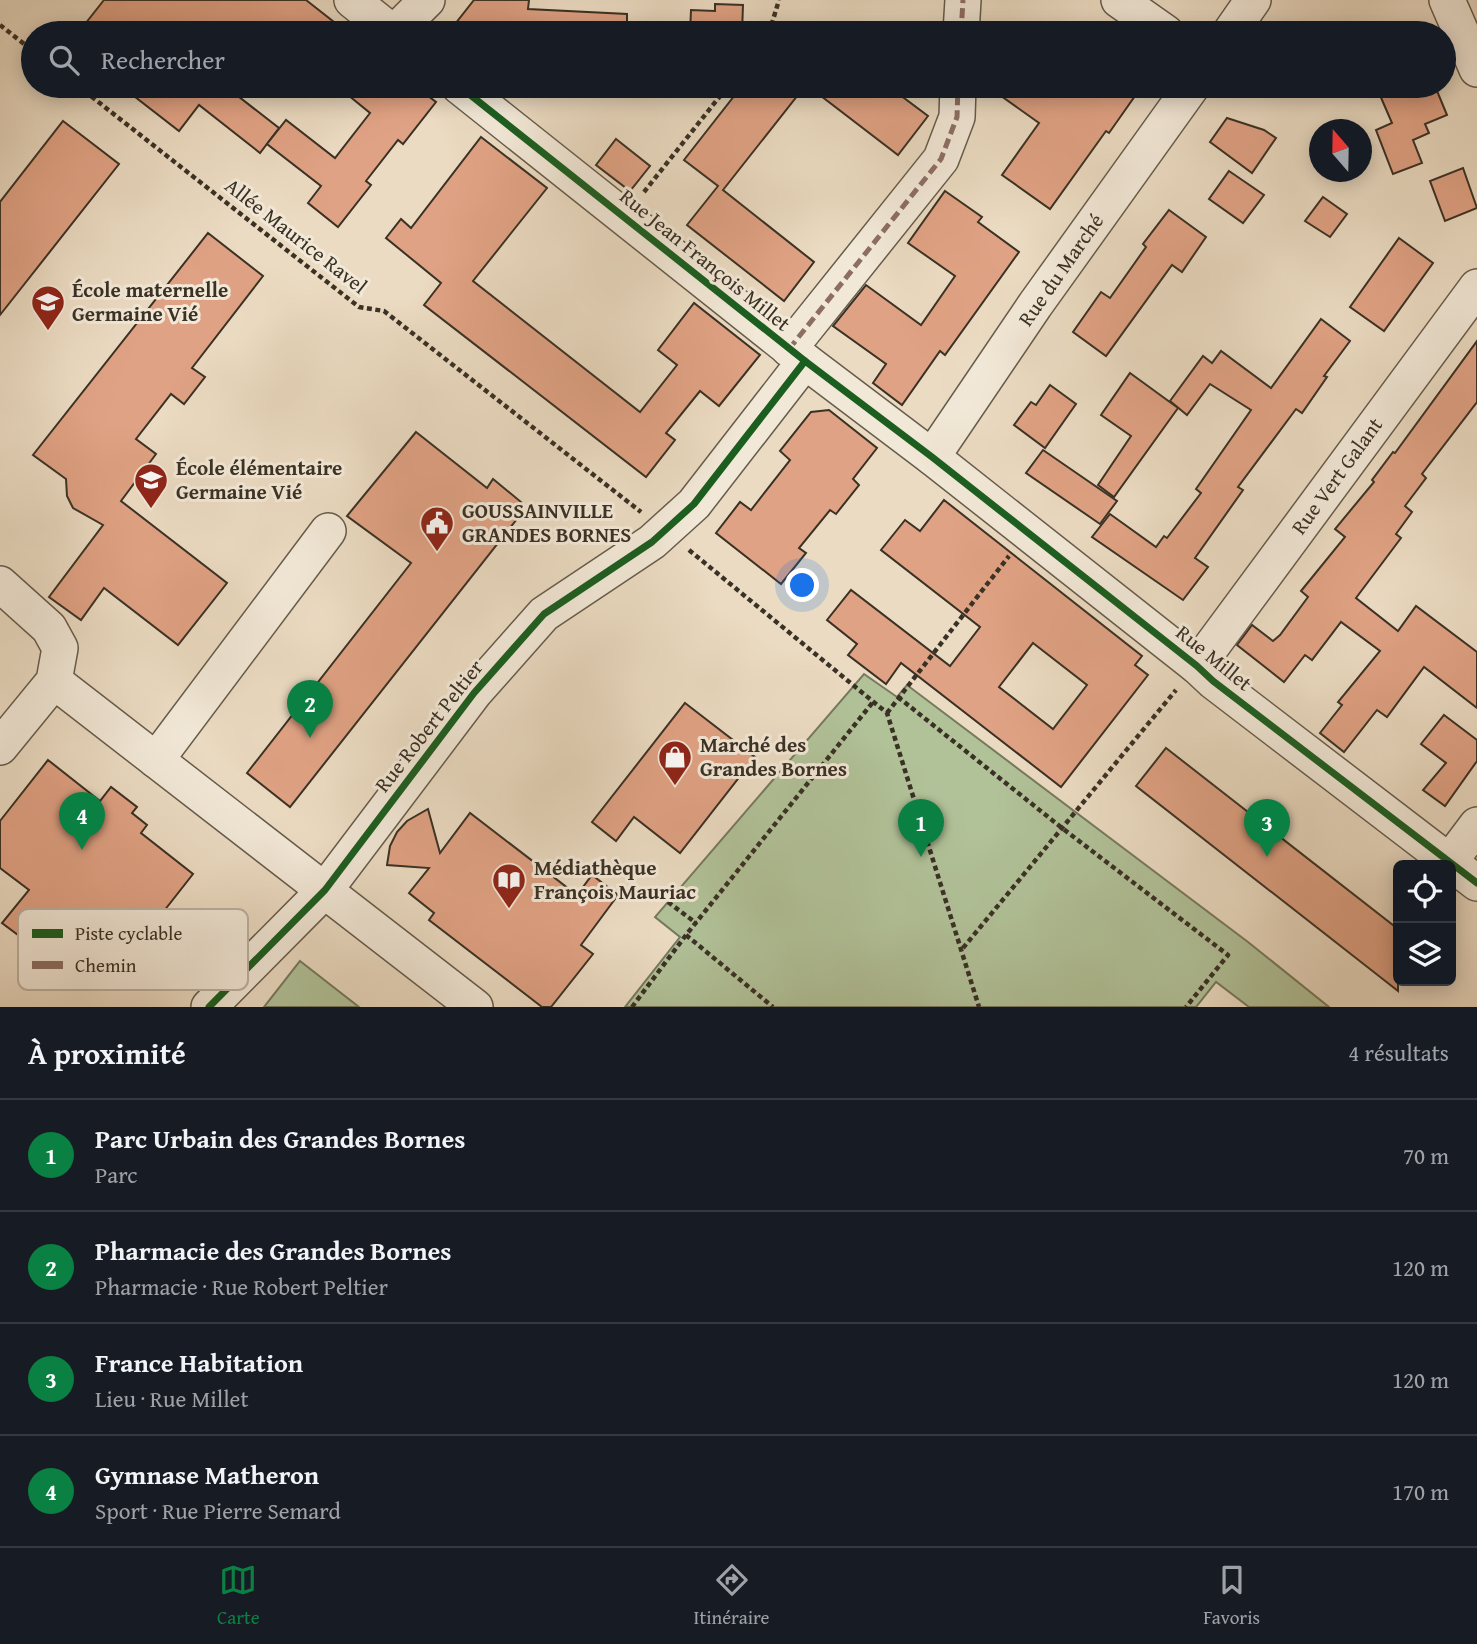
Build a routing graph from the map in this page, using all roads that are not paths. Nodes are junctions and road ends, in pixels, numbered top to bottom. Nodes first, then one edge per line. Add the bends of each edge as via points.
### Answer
1 (352, 0) edge
2 (427, 0) edge
3 (963, 0) edge
4 (1119, 0) edge
5 (1253, 0) edge
6 (1447, 0) edge
7 (379, 21) edge
8 (406, 21) edge
9 (962, 21) edge
10 (1149, 21) edge
11 (1238, 21) edge
12 (1477, 69) edge
13 (474, 98) edge
14 (958, 98) edge
15 (1183, 98) edge
16 (1477, 287) edge
17 (797, 355) junction
18 (932, 457) junction
19 (328, 531) dead end
20 (0, 584) edge
21 (1197, 666) junction
22 (54, 681) junction
23 (0, 747) edge
24 (156, 760) junction
25 (1477, 825) edge
26 (1449, 860) edge
27 (1451, 860) edge
28 (1456, 866) edge
29 (1477, 883) edge
30 (325, 890) junction
31 (248, 968) edge
32 (226, 990) edge
33 (209, 1007) edge
34 (475, 1007) edge

1 - 7 street
2 - 8 street
3 - 9 street
4 - 10 street
5 - 11 street
6 - 12 street
13 - 17 street, Rue Jean François Millet
14 - 17 street via 957,117 941,159
15 - 18 street, Rue du Marché
16 - 21 street, Rue Vert Galant
17 - 18 street, Rue Jean François Millet
17 - 30 street, Rue Robert Peltier via 694,504 652,542 544,614 474,693
18 - 21 street, Rue Millet
19 - 24 street
20 - 22 street via 49,628 60,648
21 - 26 street, Rue Millet
22 - 23 street
22 - 24 street
24 - 30 street
25 - 27 street
28 - 29 street, Rue Millet
30 - 31 street, Rue Robert Peltier
30 - 34 street
32 - 33 street, Rue Robert Peltier

